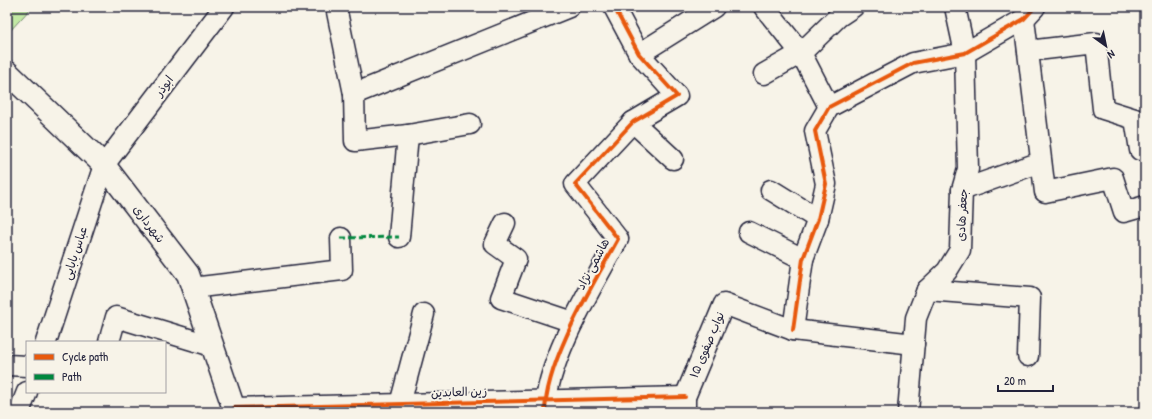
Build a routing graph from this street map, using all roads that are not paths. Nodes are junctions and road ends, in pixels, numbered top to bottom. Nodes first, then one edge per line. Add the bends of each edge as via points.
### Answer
1 (224, 7) edge
2 (336, 7) edge
3 (569, 7) edge
4 (614, 7) edge
5 (714, 7) edge
6 (764, 7) edge
7 (955, 7) edge
8 (842, 10) edge
9 (538, 13) edge
10 (1029, 13) edge
11 (1028, 51) junction
12 (801, 53) junction
13 (965, 53) junction
14 (639, 54) junction
15 (7, 72) edge
16 (764, 74) dead end
17 (354, 94) junction
18 (829, 107) junction
19 (633, 122) junction
20 (470, 124) dead end
21 (408, 135) junction
22 (1140, 150) dead end
23 (673, 159) dead end
24 (1041, 162) junction
25 (104, 165) junction
26 (771, 190) dead end
27 (962, 190) junction
28 (1145, 206) edge
29 (818, 219) junction
30 (505, 222) dead end
31 (749, 232) dead end
32 (399, 237) dead end
33 (341, 238) dead end
34 (803, 259) junction
35 (192, 288) junction
36 (927, 290) junction
37 (424, 314) dead end
38 (573, 322) junction
39 (793, 330) junction
40 (46, 341) edge
41 (109, 341) edge
42 (914, 344) junction
43 (212, 346) junction
44 (1028, 356) dead end
45 (7, 365) edge
46 (26, 366) edge
47 (27, 393) edge
48 (400, 404) junction
49 (685, 404) edge
50 (545, 406) edge
51 (234, 410) edge
52 (19, 412) edge
53 (908, 412) edge

1 - 25 street, ابوذر
2 - 17 street
3 - 9 street
4 - 14 street
5 - 14 street
6 - 12 street
7 - 13 street, جعفر هادی
8 - 12 street
9 - 17 street
10 - 11 street
10 - 13 street
11 - 22 street via 1096,42 1103,109 1135,118
11 - 24 street
12 - 16 street
12 - 18 street
13 - 18 street via 913,63
13 - 27 street, جعفر هادی via 968,169
14 - 19 street, هاشمی نژاد via 677,96
15 - 25 main road, شهرداری
17 - 21 street via 355,141
18 - 29 street via 815,131 826,184
19 - 23 street
19 - 38 street, هاشمی نژاد via 576,184 618,239
20 - 21 street
21 - 32 street
24 - 27 street
24 - 28 street via 1045,192 1113,178 1124,212
25 - 35 main road, شهرداری via 188,274
25 - 40 street, عباس بابایی
26 - 29 street
27 - 36 street, جعفر هادی via 960,250 947,271
29 - 34 street
30 - 38 street via 495,244 516,259 500,298
31 - 34 street
33 - 35 street via 342,270
34 - 39 street
35 - 43 main road, شهرداری
36 - 42 street, جعفر هادی via 916,318
36 - 44 street via 1030,298
37 - 48 street
38 - 50 street, هاشمی نژاد via 557,363
39 - 42 street, نواب صفوی ۱۵
39 - 49 street, نواب صفوی ۱۵ via 724,304
41 - 43 street via 116,316
42 - 53 street, جعفر هادی
43 - 51 main road, شهرداری
45 - 46 street
47 - 52 street
48 - 50 street, زین العابدین
48 - 51 street, زین العابدین
49 - 50 street, زین العابدین

